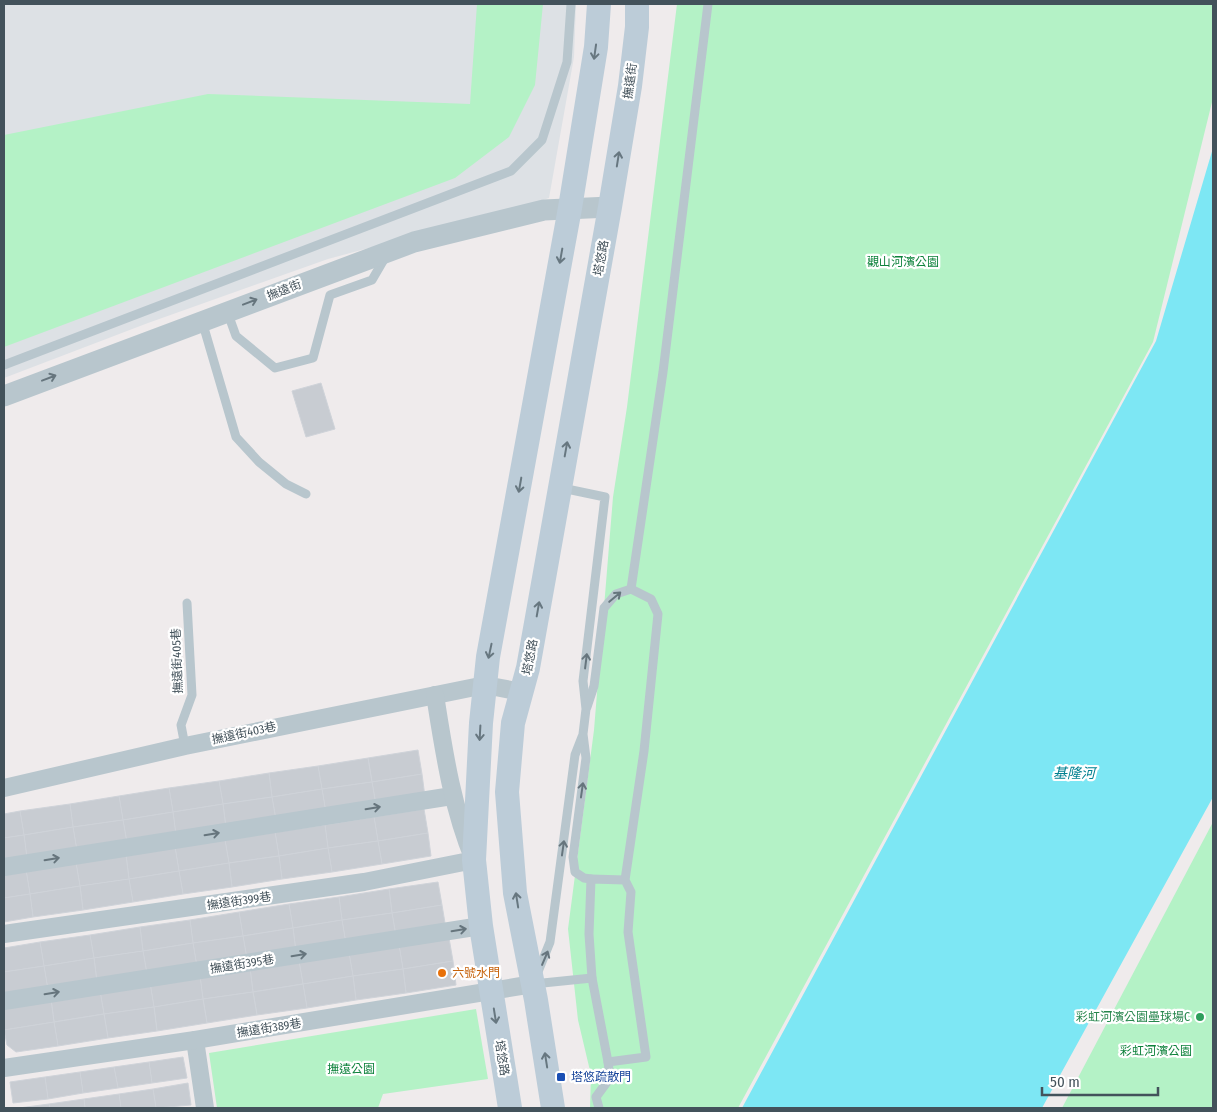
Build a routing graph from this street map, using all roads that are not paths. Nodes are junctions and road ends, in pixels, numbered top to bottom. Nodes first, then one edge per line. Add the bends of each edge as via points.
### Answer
1 (571, 4) edge
2 (599, 4) edge
3 (637, 4) edge
4 (708, 4) edge
5 (610, 207) junction
6 (570, 208) junction
7 (389, 251) junction
8 (227, 311) junction
9 (202, 321) junction
10 (4, 365) edge
11 (4, 396) edge
12 (559, 488) junction
13 (306, 494) dead end
14 (631, 589) junction
15 (187, 603) dead end
16 (486, 685) junction
17 (522, 692) junction
18 (434, 695) junction
19 (586, 709) junction
20 (583, 734) junction
21 (185, 746) junction
22 (4, 788) edge
23 (452, 796) junction
24 (474, 860) junction
25 (4, 867) edge
26 (591, 879) junction
27 (625, 880) junction
28 (481, 926) junction
29 (4, 934) edge
30 (592, 978) junction
31 (533, 984) junction
32 (491, 991) junction
33 (4, 1001) edge
34 (195, 1040) junction
35 (608, 1062) junction
36 (4, 1068) edge
37 (205, 1108) edge
38 (510, 1108) edge
39 (553, 1108) edge
40 (599, 1108) edge

1 - 10 lane via 567,62 542,140 511,171
2 -> 6 main road via 596,47
5 -> 3 main road, 撫遠街 via 630,86
4 - 14 lane
5 - 6 street, 撫遠街
12 -> 5 main road, 塔悠路
6 - 7 street, 撫遠街 via 544,210
6 -> 16 main road, 塔悠路 via 488,657
8 -> 7 street, 撫遠街
7 - 8 lane via 372,280 330,294 313,358 274,368 236,336
8 - 9 street, 撫遠街
11 -> 9 street, 撫遠街
9 - 13 lane via 236,437 286,484
17 -> 12 main road, 塔悠路
19 -> 12 lane via 583,681 605,497
19 -> 14 lane via 594,686 604,608 616,594
14 - 27 lane via 651,600 658,614 644,751
15 - 21 lane, 撫遠街405巷 via 192,695 181,725
16 - 17 street
16 - 18 street, 撫遠街403巷
16 -> 24 main road, 塔悠路 via 480,723
31 -> 17 main road, 塔悠路 via 515,893 507,792 513,723
18 - 21 street, 撫遠街403巷
18 - 23 street
19 - 20 lane
26 -> 20 lane via 575,872 573,857 586,758
31 -> 20 lane via 550,942 575,755
21 - 22 street, 撫遠街403巷
23 - 24 street
25 -> 23 street
24 - 28 main road, 塔悠路
24 - 29 street, 撫遠街399巷 via 364,882
26 - 27 lane
26 - 30 lane via 589,934
27 - 35 lane via 631,892 628,932 646,1057
28 - 32 main road, 塔悠路
33 -> 28 street, 撫遠街395巷
30 - 31 lane
30 - 35 lane
31 - 32 street, 撫遠街389巷
39 -> 31 main road, 塔悠路
32 - 34 street, 撫遠街389巷
32 -> 38 main road, 塔悠路
34 - 36 street, 撫遠街389巷
34 - 37 street
35 - 40 lane via 610,1078 596,1096

